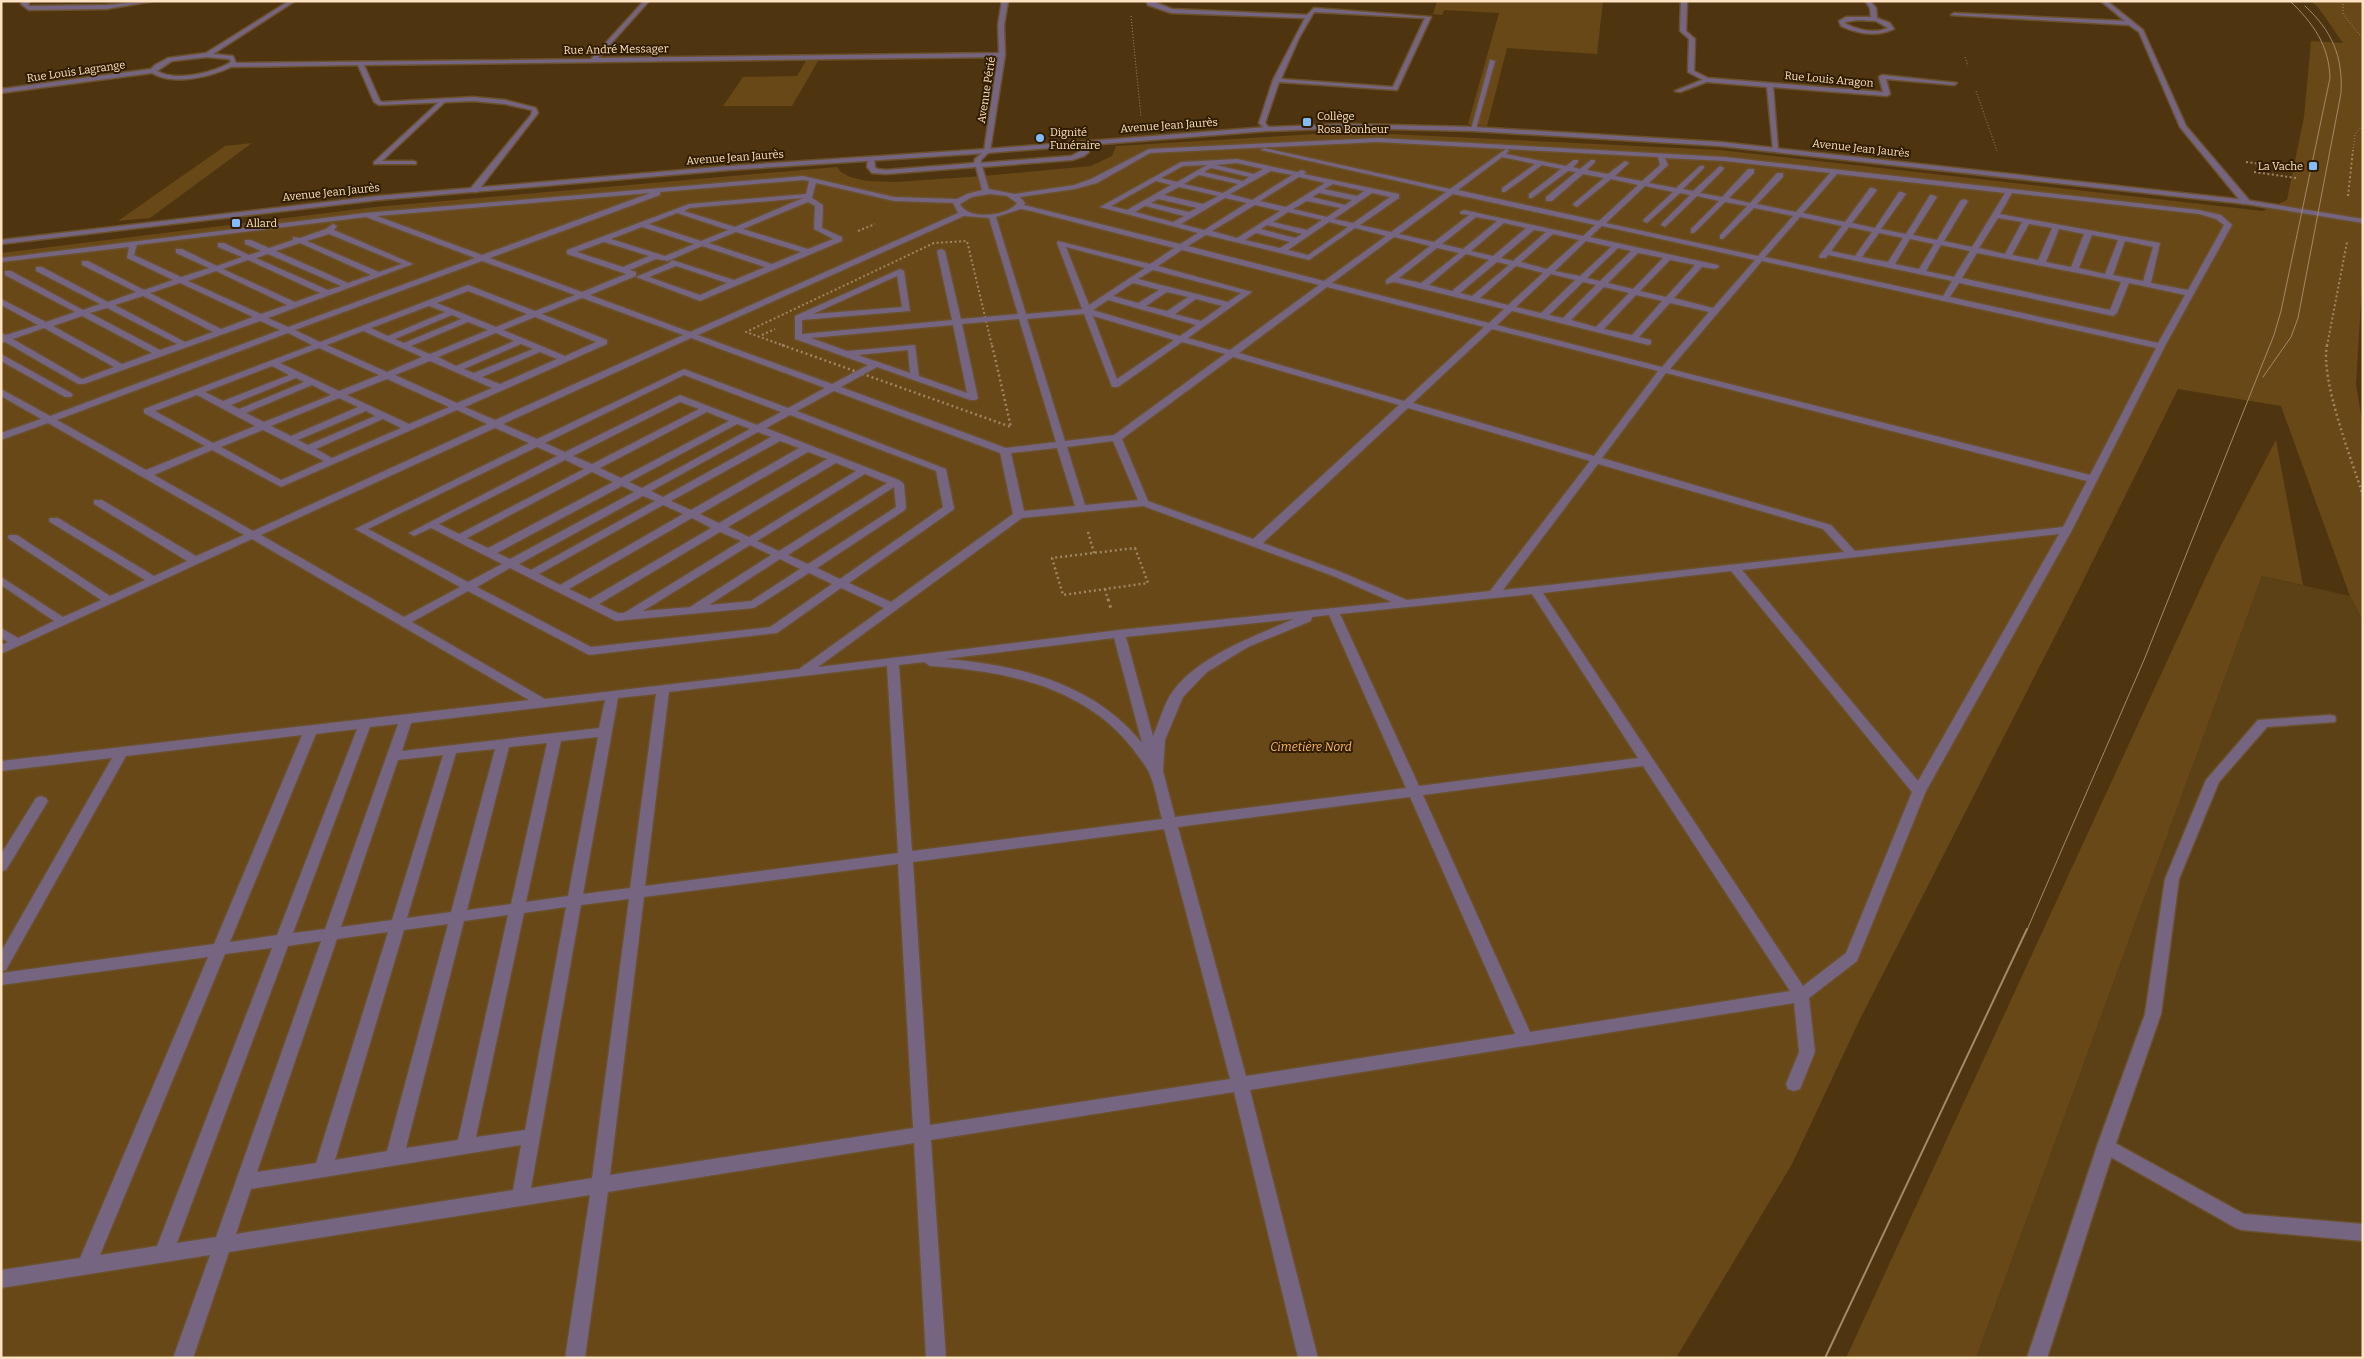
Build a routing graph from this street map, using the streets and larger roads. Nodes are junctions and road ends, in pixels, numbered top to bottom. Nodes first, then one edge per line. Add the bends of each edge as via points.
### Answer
1 (29, 1) edge
2 (152, 1) edge
3 (293, 1) edge
4 (647, 1) edge
5 (1005, 1) edge
6 (1150, 1) edge
7 (1319, 1) edge
8 (1684, 1) edge
9 (1867, 1) edge
10 (2103, 1) edge
11 (1314, 10) junction
12 (1954, 15) dead end
13 (1309, 17) junction
14 (1874, 20) junction
15 (2132, 23) junction
16 (207, 55) junction
17 (1002, 55) junction
18 (594, 59) junction
19 (1492, 61) dead end
20 (360, 62) junction
21 (231, 65) junction
22 (153, 71) junction
23 (1276, 80) junction
24 (1707, 80) junction
25 (1954, 82) dead end
26 (1770, 85) junction
27 (1678, 91) dead end
28 (1, 92) edge
29 (443, 101) junction
30 (1267, 129) junction
31 (1473, 130) junction
32 (1084, 143) junction
33 (1246, 146) junction
34 (1513, 147) junction
35 (1775, 149) junction
36 (987, 151) junction
37 (1501, 155) junction
38 (1661, 155) junction
39 (871, 159) junction
40 (1576, 160) dead end
41 (1593, 161) dead end
42 (1218, 162) junction
43 (1319, 162) junction
44 (414, 163) dead end
45 (1540, 163) junction
46 (1625, 163) dead end
47 (1181, 164) junction
48 (979, 165) junction
49 (1159, 166) dead end
50 (1210, 166) junction
51 (1702, 167) dead end
52 (1270, 168) junction
53 (1566, 168) junction
54 (1720, 168) dead end
55 (1751, 171) dead end
56 (1835, 171) junction
57 (1581, 172) junction
58 (1198, 173) junction
59 (1299, 174) junction
60 (1780, 174) dead end
61 (1256, 176) junction
62 (1609, 177) junction
63 (813, 179) junction
64 (1155, 179) junction
65 (1331, 182) junction
66 (1178, 184) junction
67 (1244, 184) junction
68 (1643, 184) junction
69 (672, 187) junction
70 (474, 190) junction
71 (1317, 190) junction
72 (1371, 190) junction
73 (1505, 190) dead end
74 (1873, 190) dead end
75 (1453, 191) junction
76 (1677, 191) junction
77 (2010, 191) junction
78 (986, 192) junction
79 (1902, 194) dead end
80 (1224, 195) junction
81 (1694, 195) junction
82 (1015, 196) junction
83 (1157, 196) junction
84 (1396, 196) junction
85 (1532, 196) dead end
86 (808, 197) junction
87 (1934, 197) dead end
88 (1305, 198) junction
89 (1358, 199) junction
90 (1407, 199) dead end
91 (1549, 199) dead end
92 (1723, 200) junction
93 (958, 201) junction
94 (1964, 201) dead end
95 (1255, 202) junction
96 (2246, 202) junction
97 (1145, 204) junction
98 (1576, 205) dead end
99 (1752, 206) junction
100 (1019, 207) junction
101 (1204, 207) junction
102 (1346, 207) junction
103 (1287, 210) junction
104 (677, 211) junction
105 (964, 212) junction
106 (1464, 212) dead end
107 (1128, 213) junction
108 (1475, 214) junction
109 (1798, 214) junction
110 (365, 215) junction
111 (1191, 215) junction
112 (1994, 215) junction
113 (992, 216) junction
114 (2351, 216) junction
115 (2363, 216) edge
116 (335, 218) junction
117 (1328, 220) junction
118 (1503, 220) junction
119 (1646, 221) dead end
120 (2026, 221) junction
121 (2363, 221) edge
122 (1267, 223) junction
123 (1848, 223) junction
124 (642, 224) junction
125 (1175, 224) junction
126 (1601, 224) junction
127 (1665, 225) dead end
128 (1354, 226) junction
129 (2057, 226) junction
130 (1532, 227) junction
131 (736, 229) junction
132 (1877, 229) junction
133 (1255, 230) junction
134 (329, 231) junction
135 (1552, 231) junction
136 (1694, 231) dead end
137 (1206, 232) junction
138 (2089, 232) junction
139 (1309, 233) junction
140 (1392, 234) junction
141 (289, 236) dead end
142 (1909, 236) junction
143 (1724, 237) dead end
144 (1585, 238) junction
145 (604, 239) junction
146 (2122, 239) junction
147 (1239, 240) junction
148 (299, 241) junction
149 (1297, 241) junction
150 (1, 242) edge
151 (248, 242) dead end
152 (1939, 242) junction
153 (134, 244) junction
154 (702, 244) junction
155 (221, 245) dead end
156 (1436, 245) junction
157 (1616, 245) junction
158 (1181, 247) junction
159 (1973, 249) junction
160 (1636, 250) junction
161 (179, 251) dead end
162 (269, 251) junction
163 (941, 251) dead end
164 (1282, 251) junction
165 (808, 252) junction
166 (1466, 252) junction
167 (656, 256) junction
168 (2008, 256) junction
169 (482, 257) junction
170 (1668, 257) junction
171 (248, 258) junction
172 (1309, 258) junction
173 (1759, 258) junction
174 (1857, 258) junction
175 (665, 259) junction
176 (1495, 259) junction
177 (1, 260) edge
178 (1321, 261) dead end
179 (84, 263) dead end
180 (676, 263) junction
181 (1515, 263) junction
182 (2041, 263) junction
183 (1700, 264) junction
184 (1890, 265) junction
185 (772, 267) junction
186 (1151, 267) junction
187 (1715, 267) dead end
188 (216, 268) junction
189 (39, 269) dead end
190 (623, 270) junction
191 (2074, 270) junction
192 (1548, 271) junction
193 (1921, 272) junction
194 (8, 273) dead end
195 (633, 274) junction
196 (379, 275) junction
197 (2108, 277) junction
198 (642, 278) junction
199 (1582, 279) junction
200 (1956, 279) junction
201 (179, 280) junction
202 (1131, 280) junction
203 (2126, 280) junction
204 (734, 283) junction
205 (1325, 283) junction
206 (1602, 284) junction
207 (2146, 284) junction
208 (348, 286) junction
209 (1423, 286) junction
210 (1166, 289) junction
211 (1635, 292) junction
212 (143, 293) junction
213 (327, 293) junction
214 (2190, 293) junction
215 (1454, 294) junction
216 (584, 295) junction
217 (1106, 297) junction
218 (1194, 297) junction
219 (1474, 299) junction
220 (1945, 299) junction
221 (1668, 300) junction
222 (1, 301) edge
223 (430, 303) junction
224 (108, 304) junction
225 (294, 305) junction
226 (1229, 305) junction
227 (1140, 306) junction
228 (1509, 308) junction
229 (1086, 311) junction
230 (1716, 311) junction
231 (453, 312) junction
232 (82, 313) junction
233 (1169, 314) junction
234 (535, 315) junction
235 (1021, 316) junction
236 (1544, 316) junction
237 (258, 318) junction
238 (798, 318) junction
239 (468, 319) junction
240 (957, 322) junction
241 (1564, 322) junction
242 (1203, 324) junction
243 (45, 325) junction
244 (1490, 325) junction
245 (363, 328) junction
246 (1598, 330) junction
247 (285, 331) junction
248 (496, 331) junction
249 (220, 332) junction
250 (692, 334) junction
251 (798, 336) junction
252 (3, 338) edge
253 (387, 339) junction
254 (1180, 339) junction
255 (1633, 339) junction
256 (521, 341) junction
257 (1648, 342) dead end
258 (185, 344) junction
259 (318, 346) junction
260 (403, 346) junction
261 (2161, 346) junction
262 (540, 349) junction
263 (160, 354) junction
264 (846, 354) junction
265 (1230, 354) junction
266 (1, 357) edge
267 (430, 358) junction
268 (565, 359) junction
269 (272, 363) junction
270 (876, 364) junction
271 (121, 368) junction
272 (456, 369) junction
273 (1665, 369) junction
274 (296, 374) junction
275 (385, 376) junction
276 (473, 377) junction
277 (915, 378) junction
278 (312, 382) junction
279 (832, 386) junction
280 (500, 388) junction
281 (1, 392) edge
282 (198, 392) junction
283 (68, 395) dead end
284 (339, 395) junction
285 (223, 404) junction
286 (1406, 405) junction
287 (365, 408) junction
288 (455, 408) junction
289 (708, 408) junction
290 (787, 411) junction
291 (238, 413) junction
292 (384, 416) junction
293 (51, 419) junction
294 (737, 420) junction
295 (495, 424) junction
296 (264, 426) junction
297 (409, 428) junction
298 (757, 428) junction
299 (1, 437) edge
300 (779, 437) junction
301 (1117, 438) junction
302 (290, 440) junction
303 (537, 443) junction
304 (1061, 445) junction
305 (212, 447) junction
306 (308, 448) junction
307 (807, 448) junction
308 (1005, 451) junction
309 (565, 456) junction
310 (835, 459) junction
311 (1595, 460) junction
312 (333, 462) junction
313 (592, 469) junction
314 (865, 470) junction
315 (146, 474) junction
316 (2094, 479) junction
317 (621, 482) junction
318 (895, 482) junction
319 (642, 491) junction
320 (662, 501) junction
321 (98, 502) dead end
322 (1144, 503) junction
323 (1081, 509) junction
324 (691, 514) junction
325 (1019, 515) junction
326 (54, 520) dead end
327 (431, 524) junction
328 (719, 527) junction
329 (2067, 530) junction
330 (414, 533) dead end
331 (252, 535) junction
332 (13, 537) dead end
333 (459, 538) junction
334 (749, 541) junction
335 (1255, 544) junction
336 (488, 552) junction
337 (1852, 554) junction
338 (779, 555) junction
339 (196, 561) junction
340 (510, 564) junction
341 (1733, 567) junction
342 (808, 568) junction
343 (531, 574) junction
344 (1, 580) edge
345 (153, 580) junction
346 (840, 583) junction
347 (469, 586) junction
348 (561, 589) junction
349 (1535, 590) junction
350 (1494, 594) junction
351 (110, 601) junction
352 (1405, 603) junction
353 (590, 604) junction
354 (892, 607) junction
355 (692, 610) junction
356 (1327, 612) junction
357 (626, 616) junction
358 (63, 622) junction
359 (404, 622) junction
360 (1, 632) edge
361 (1119, 634) junction
362 (17, 643) junction
363 (1, 650) edge
364 (893, 661) junction
365 (801, 673) junction
366 (663, 690) junction
367 (612, 695) junction
368 (543, 703) junction
369 (2330, 719) dead end
370 (406, 720) junction
371 (365, 724) junction
372 (311, 730) junction
373 (605, 732) junction
374 (555, 738) junction
375 (503, 744) junction
376 (452, 749) junction
377 (122, 752) junction
378 (393, 756) junction
379 (1649, 761) junction
380 (1, 766) edge
381 (1156, 772) junction
382 (1920, 791) junction
383 (1416, 792) junction
384 (40, 801) dead end
385 (1170, 823) junction
386 (905, 857) junction
387 (1, 866) edge
388 (638, 892) junction
389 (574, 901) junction
390 (517, 909) junction
391 (457, 917) junction
392 (398, 926) junction
393 (331, 935) junction
394 (283, 942) junction
395 (219, 950) junction
396 (1, 966) edge
397 (1, 979) edge
398 (1801, 996) junction
399 (1525, 1038) junction
400 (1240, 1083) junction
401 (1794, 1084) dead end
402 (923, 1134) junction
403 (532, 1136) junction
404 (2106, 1146) junction
405 (464, 1147) junction
406 (394, 1159) junction
407 (323, 1170) junction
408 (244, 1182) junction
409 (600, 1186) junction
410 (520, 1198) junction
411 (2363, 1233) edge
412 (223, 1245) junction
413 (163, 1254) junction
414 (86, 1266) junction
415 (1, 1279) edge
416 (183, 1358) edge
417 (575, 1358) edge
418 (936, 1358) edge
419 (1308, 1358) edge
420 (2037, 1358) edge

1 - 2 street via 24,4 29,8 106,7
3 - 16 street
4 - 18 street
5 - 17 street, Avenue Périé via 1001,25
6 - 13 street via 1157,8 1171,11
7 - 11 street
8 - 24 street via 1683,31 1692,39 1691,72
9 - 14 street
10 - 15 street
11 - 13 street
11 - 23 street via 1428,17 1395,89
12 - 15 street
13 - 23 street
14 - 14 street via 1888,23 1892,28 1869,31 1841,23 1852,18
15 - 96 street via 2141,31 2183,127
16 - 21 street via 231,57 234,62
16 - 22 street via 171,60
17 - 18 street, Rue André Messager
17 - 36 street, Avenue Périé
18 - 20 street, Rue André Messager
19 - 31 street
20 - 21 street, Rue André Messager
20 - 29 street via 377,102 388,105
21 - 22 street, Rue André Messager via 185,76 162,76
22 - 28 street, Rue Louis Lagrange
23 - 30 street via 1262,122
24 - 26 street
24 - 27 street
25 - 26 street, Rue Louis Aragon via 1882,77 1887,94
26 - 35 street
29 - 44 street via 376,163
29 - 70 street via 505,102 536,112
30 - 31 street, Avenue Jean Jaurès via 1370,126
30 - 32 street, Avenue Jean Jaurès
31 - 35 street, Avenue Jean Jaurès
32 - 36 street, Avenue Jean Jaurès
32 - 48 street via 1087,151 1072,158
33 - 34 street via 1378,140
33 - 43 street
33 - 82 street via 1149,151 1094,181
34 - 37 street
34 - 38 street
35 - 96 street, Avenue Jean Jaurès
36 - 39 street, Avenue Jean Jaurès
36 - 48 street via 977,160
37 - 45 street
37 - 75 street
38 - 56 street
38 - 68 street via 1664,165
39 - 48 street via 871,167 875,171 886,172
39 - 70 street, Avenue Jean Jaurès
40 - 53 street
41 - 57 street
42 - 47 street
42 - 50 street
42 - 52 street via 1237,161
43 - 59 street
43 - 75 street
45 - 53 street
45 - 73 street
46 - 62 street
47 - 49 street
47 - 64 street
48 - 78 street
50 - 58 street
50 - 61 street
51 - 76 street
52 - 59 street
52 - 61 street
53 - 57 street
53 - 85 street
54 - 81 street
55 - 92 street
56 - 77 street
56 - 109 street
57 - 62 street
57 - 91 street
58 - 66 street
58 - 67 street
59 - 65 street
59 - 95 street
60 - 99 street
61 - 67 street
62 - 68 street
62 - 98 street
63 - 69 street
63 - 86 street
63 - 93 street via 894,199
64 - 66 street
64 - 107 street via 1101,206
65 - 71 street
65 - 72 street
66 - 80 street
66 - 83 street
67 - 80 street
68 - 76 street
68 - 126 street
69 - 110 street
69 - 169 street
70 - 150 street, Avenue Jean Jaurès
71 - 88 street
71 - 89 street
72 - 84 street
72 - 89 street
74 - 123 street
75 - 126 street
75 - 140 street
76 - 81 street
76 - 119 street
77 - 112 street
77 - 214 street via 2220,217 2228,226
78 - 82 street
78 - 93 street
79 - 132 street
80 - 95 street
80 - 101 street
81 - 92 street
81 - 127 street
82 - 100 street via 1021,203
83 - 97 street
83 - 101 street
84 - 90 street
84 - 128 street
86 - 104 street via 688,206
86 - 131 street
86 - 165 street via 819,205 818,229 839,239
87 - 142 street
88 - 102 street
88 - 103 street
89 - 102 street
92 - 99 street
92 - 136 street
93 - 105 street via 957,207
94 - 152 street
95 - 103 street
95 - 137 street
96 - 114 street, Avenue Jean Jaurès
97 - 107 street
97 - 111 street
99 - 109 street
99 - 143 street
100 - 113 street
100 - 158 street
101 - 111 street
102 - 117 street
103 - 117 street
103 - 122 street
104 - 124 street
104 - 131 street
105 - 113 street
105 - 250 street
106 - 108 street
107 - 125 street
108 - 118 street
108 - 156 street
109 - 123 street
109 - 173 street
110 - 116 street
110 - 169 street
111 - 125 street
112 - 120 street
112 - 159 street
113 - 235 street
114 - 115 street, Avenue Jean Jaurès
114 - 121 street, Avenue Jean Jaurès
116 - 134 street
116 - 153 street
117 - 128 street
117 - 139 street
118 - 130 street
118 - 166 street
120 - 129 street
120 - 168 street
122 - 133 street
122 - 139 street
123 - 132 street
123 - 174 street via 1824,255
124 - 145 street
124 - 154 street
125 - 137 street
126 - 144 street
126 - 173 street
128 - 140 street
128 - 172 street
129 - 138 street
129 - 182 street
130 - 135 street
130 - 176 street
131 - 154 street
131 - 165 street
132 - 142 street
132 - 174 street
133 - 147 street
133 - 149 street
134 - 148 street
134 - 196 street via 409,264
135 - 144 street
135 - 181 street
137 - 147 street
137 - 158 street
138 - 146 street
138 - 191 street
139 - 149 street
140 - 156 street
140 - 205 street
141 - 148 street
142 - 152 street
142 - 184 street
144 - 157 street
144 - 192 street
145 - 167 street
145 - 190 street via 570,252
146 - 197 street
146 - 207 street via 2157,245
147 - 164 street
148 - 162 street
148 - 196 street
149 - 164 street
151 - 162 street
152 - 159 street
152 - 193 street
153 - 177 street
153 - 201 street via 130,256
154 - 175 street
154 - 185 street
155 - 171 street
156 - 166 street
156 - 209 street via 1390,281
157 - 160 street
157 - 199 street
158 - 186 street
158 - 205 street
159 - 168 street
159 - 200 street
160 - 170 street
160 - 206 street
161 - 188 street
162 - 171 street
162 - 208 street
163 - 240 street
164 - 172 street
165 - 185 street
166 - 176 street
166 - 209 street
167 - 175 street
167 - 190 street
168 - 182 street
169 - 216 street
169 - 247 street
170 - 183 street
170 - 211 street
171 - 188 street
171 - 213 street
172 - 178 street
173 - 220 street
173 - 230 street
174 - 184 street
175 - 180 street
176 - 181 street
176 - 215 street
179 - 212 street
180 - 198 street
180 - 204 street
181 - 192 street
181 - 219 street
182 - 191 street
183 - 187 street
183 - 221 street
184 - 193 street
185 - 204 street
186 - 202 street
186 - 226 street via 1248,292
186 - 229 street via 1061,243
188 - 201 street
188 - 225 street
189 - 224 street
190 - 195 street
191 - 197 street
192 - 199 street
192 - 228 street
193 - 200 street
194 - 232 street
195 - 198 street
195 - 216 street
196 - 208 street
197 - 203 street
198 - 204 street via 700,298
199 - 206 street
199 - 236 street
200 - 203 street via 2112,313
200 - 220 street
201 - 212 street
201 - 237 street
202 - 210 street
202 - 217 street
203 - 207 street
205 - 244 street
205 - 265 street
206 - 211 street
206 - 241 street
207 - 214 street
208 - 213 street
209 - 215 street
210 - 218 street
210 - 227 street
211 - 221 street
211 - 246 street
212 - 224 street
212 - 249 street
213 - 225 street
214 - 261 street
215 - 219 street
216 - 234 street
216 - 250 street
217 - 227 street
217 - 229 street
218 - 226 street
218 - 233 street
219 - 228 street
220 - 261 street
221 - 230 street
221 - 255 street
222 - 243 street
223 - 231 street
223 - 234 street via 468,288
223 - 245 street
224 - 232 street
224 - 258 street
225 - 237 street
226 - 242 street
227 - 233 street
228 - 236 street
228 - 244 street
229 - 235 street
229 - 254 street
229 - 254 street via 1115,385
230 - 273 street
231 - 239 street
231 - 253 street
232 - 243 street
232 - 263 street
233 - 242 street
234 - 248 street
234 - 268 street via 604,342
235 - 240 street
235 - 304 street
236 - 241 street
237 - 247 street
237 - 249 street
238 - 238 street via 907,309 900,271 883,279
238 - 251 street
239 - 248 street
239 - 260 street
240 - 251 street
240 - 277 street via 973,398
241 - 246 street
242 - 254 street
243 - 252 street
243 - 271 street
244 - 273 street
244 - 286 street
245 - 253 street
245 - 259 street
246 - 255 street
247 - 259 street
247 - 293 street
248 - 256 street
248 - 267 street
249 - 258 street
250 - 279 street
250 - 295 street
251 - 264 street
252 - 271 street via 80,382
253 - 260 street
254 - 265 street
255 - 257 street
256 - 262 street
256 - 272 street
258 - 263 street
259 - 269 street
259 - 275 street
260 - 267 street
261 - 316 street
262 - 268 street
262 - 276 street
263 - 271 street
264 - 270 street
264 - 277 street via 912,348
265 - 286 street
265 - 301 street
266 - 283 street
267 - 272 street
267 - 275 street
268 - 280 street
269 - 274 street
269 - 282 street
270 - 277 street
270 - 279 street
272 - 276 street
273 - 311 street
273 - 316 street
274 - 278 street
274 - 285 street
275 - 284 street
275 - 288 street
276 - 280 street
278 - 284 street
278 - 291 street
279 - 290 street
279 - 308 street
280 - 288 street
281 - 293 street
282 - 285 street
282 - 305 street via 147,411
284 - 287 street
284 - 296 street
285 - 291 street
286 - 311 street
286 - 335 street
287 - 292 street
287 - 302 street
288 - 295 street
288 - 297 street
289 - 294 street
289 - 309 street via 680,398
289 - 313 street
290 - 298 street
290 - 303 street via 684,372
290 - 346 street via 941,469 949,508
291 - 296 street
292 - 297 street
292 - 306 street
293 - 299 street
293 - 315 street
294 - 298 street
294 - 317 street
295 - 303 street
295 - 331 street
296 - 302 street
296 - 305 street
297 - 312 street
298 - 300 street
298 - 319 street
300 - 307 street
300 - 320 street
301 - 304 street
301 - 322 street
302 - 306 street
303 - 309 street
303 - 347 street via 360,529
304 - 308 street
304 - 323 street
305 - 312 street via 281,484
305 - 315 street
306 - 312 street
307 - 310 street
307 - 324 street
308 - 325 street
309 - 313 street
309 - 327 street
310 - 314 street
310 - 328 street
311 - 337 street via 1826,527
311 - 350 street
313 - 317 street
313 - 333 street
314 - 318 street
314 - 334 street
315 - 331 street
316 - 329 street
317 - 319 street
317 - 336 street
318 - 338 street
318 - 342 street via 899,484 900,508
319 - 320 street
319 - 340 street
320 - 324 street
320 - 343 street
321 - 339 street
322 - 323 street
322 - 335 street
323 - 325 street
324 - 328 street
324 - 348 street
325 - 354 street
326 - 345 street
327 - 330 street
327 - 333 street
328 - 334 street
328 - 353 street
329 - 337 street
329 - 382 street
331 - 339 street
331 - 359 street
332 - 351 street
333 - 336 street
334 - 338 street
334 - 357 street
335 - 352 street
336 - 340 street
337 - 341 street
338 - 342 street
338 - 355 street
339 - 345 street
340 - 343 street
340 - 347 street
341 - 349 street
341 - 382 street
342 - 346 street
342 - 355 street via 754,604
343 - 348 street
344 - 358 street
345 - 351 street
346 - 347 street via 773,630 589,651
346 - 354 street
347 - 359 street
348 - 353 street
349 - 350 street
349 - 379 street
350 - 352 street
351 - 358 street
352 - 356 street
353 - 357 street via 616,617
354 - 365 street
355 - 357 street
356 - 361 street
356 - 381 street via 1244,644 1204,669 1177,695 1158,740
356 - 383 street
358 - 362 street
359 - 368 street
360 - 362 street
361 - 364 street
361 - 381 street
362 - 363 street
364 - 365 street
364 - 381 street via 992,669 1040,680 1084,700 1120,727
364 - 386 street
365 - 366 street
366 - 367 street
366 - 388 street
367 - 368 street
367 - 373 street
368 - 370 street
369 - 404 street via 2263,723 2213,780 2172,879 2153,1014
370 - 371 street
370 - 378 street
371 - 372 street
371 - 394 street
372 - 377 street
372 - 395 street
373 - 374 street
373 - 389 street
374 - 375 street
374 - 390 street
375 - 376 street
375 - 391 street
376 - 378 street
376 - 392 street
377 - 380 street
377 - 396 street
378 - 393 street
379 - 383 street
379 - 398 street
381 - 385 street
382 - 398 street via 1852,957
383 - 385 street
383 - 399 street
384 - 387 street
385 - 386 street
385 - 400 street
386 - 388 street
386 - 402 street
388 - 389 street
388 - 409 street
389 - 390 street
389 - 403 street
390 - 391 street
390 - 405 street
391 - 392 street
391 - 406 street
392 - 393 street
392 - 407 street
393 - 394 street
393 - 408 street
394 - 395 street
394 - 413 street
395 - 397 street
395 - 414 street
398 - 399 street
398 - 401 street via 1807,1052
399 - 400 street
400 - 402 street
400 - 419 street
402 - 409 street
402 - 418 street
403 - 405 street
403 - 410 street
404 - 411 street via 2242,1222
404 - 420 street
405 - 406 street
406 - 407 street
407 - 408 street
408 - 412 street
409 - 410 street
409 - 417 street
410 - 412 street
412 - 413 street
412 - 416 street
413 - 414 street
414 - 415 street

